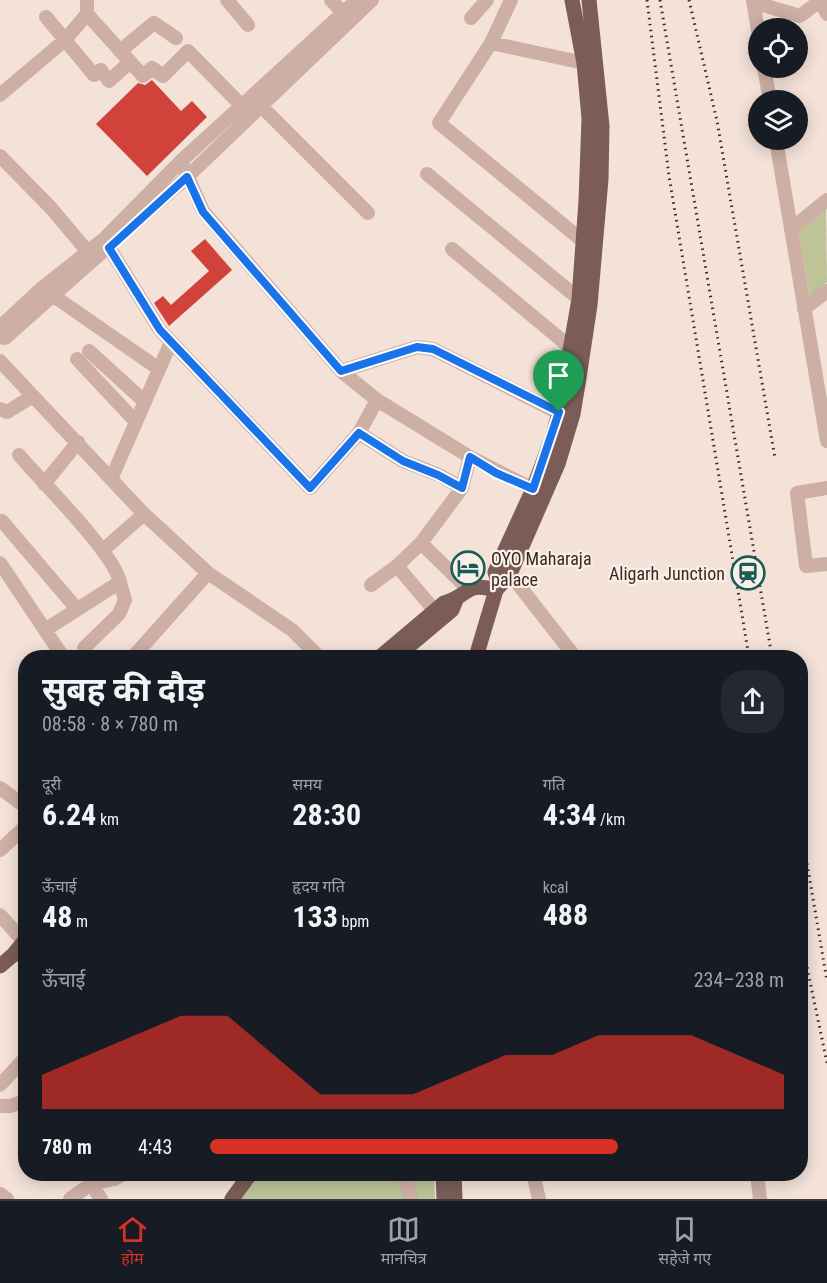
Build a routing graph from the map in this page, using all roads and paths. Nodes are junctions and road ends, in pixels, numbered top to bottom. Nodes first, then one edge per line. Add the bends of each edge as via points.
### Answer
1 (227, 0) edge
2 (331, 0) edge
3 (357, 0) edge
4 (372, 0) edge
5 (487, 0) edge
6 (511, 0) edge
7 (572, 0) edge
8 (589, 0) edge
9 (753, 1) edge
10 (89, 4) edge
11 (343, 13) junction
12 (827, 14) edge
13 (46, 17) dead end
14 (471, 18) dead end
15 (756, 18) edge
16 (248, 25) dead end
17 (176, 38) dead end
18 (65, 40) junction
19 (491, 43) junction
20 (120, 51) junction
21 (130, 62) junction
22 (584, 63) junction
23 (0, 95) edge
24 (251, 103) junction
25 (778, 150) edge
26 (0, 156) edge
27 (181, 161) junction
28 (427, 174) dead end
29 (187, 177) junction
30 (827, 200) edge
31 (593, 201) junction
32 (368, 213) dead end
33 (791, 229) junction
34 (584, 242) junction
35 (106, 243) junction
36 (452, 249) dead end
37 (87, 252) junction
38 (827, 291) edge
39 (47, 292) junction
40 (579, 299) junction
41 (804, 309) junction
42 (0, 329) edge
43 (171, 342) junction
44 (571, 348) junction
45 (89, 351) dead end
46 (76, 359) dead end
47 (0, 361) edge
48 (159, 369) junction
49 (341, 371) junction
50 (33, 396) junction
51 (377, 400) junction
52 (145, 402) junction
53 (0, 409) edge
54 (559, 412) junction
55 (136, 422) junction
56 (359, 433) junction
57 (827, 441) edge
58 (78, 442) junction
59 (19, 455) dead end
60 (470, 457) junction
61 (112, 477) junction
62 (44, 484) junction
63 (462, 488) junction
64 (827, 488) edge
65 (533, 489) junction
66 (144, 514) junction
67 (2, 521) dead end
68 (421, 543) junction
69 (102, 550) junction
70 (0, 563) edge
71 (827, 564) edge
72 (397, 566) junction
73 (208, 573) junction
74 (120, 582) junction
75 (502, 583) junction
76 (372, 585) dead end
77 (468, 589) junction
78 (456, 600) junction
79 (77, 609) junction
80 (435, 611) junction
81 (45, 630) junction
82 (410, 639) junction
83 (84, 648) dead end
84 (58, 650) edge
85 (139, 650) edge
86 (312, 650) edge
87 (392, 650) edge
88 (401, 650) edge
89 (480, 650) edge
90 (568, 650) edge
91 (0, 788) edge
92 (18, 801) edge
93 (18, 833) edge
94 (0, 850) edge
95 (0, 915) edge
96 (18, 940) edge
97 (18, 950) edge
98 (0, 966) edge
99 (18, 1065) edge
100 (0, 1084) edge
101 (18, 1104) edge
102 (0, 1106) edge
103 (105, 1181) edge
104 (406, 1181) edge
105 (443, 1181) edge
106 (454, 1181) edge
107 (535, 1181) edge
108 (759, 1181) edge
109 (91, 1184) junction
110 (0, 1194) edge
111 (7, 1199) edge
112 (70, 1199) edge
113 (101, 1199) edge
114 (411, 1199) edge
115 (444, 1199) edge
116 (455, 1199) edge
117 (539, 1199) edge
118 (760, 1199) edge

1 - 16 street
2 - 11 street
3 - 11 street
4 - 24 street
5 - 14 street
6 - 19 street
7 - 22 main road
8 - 31 main road via 602,126
9 - 12 street via 800,16 820,1
9 - 15 street
10 - 18 street
10 - 20 street
11 - 24 street
13 - 18 street
17 - 20 street via 154,23
18 - 21 street via 94,75 101,70 110,81
18 - 23 street
19 - 22 street
19 - 34 street via 439,123
20 - 21 street
21 - 24 street via 143,76 152,68 163,76 188,51
22 - 31 main road
24 - 27 street
24 - 29 street
24 - 32 street
25 - 33 street
26 - 37 street
27 - 29 street
27 - 35 street
28 - 40 street
29 - 35 street
29 - 49 street via 203,212
30 - 33 street
31 - 34 main road
31 - 75 main road via 590,305 573,414 558,464
33 - 41 street
34 - 40 main road
35 - 37 street
35 - 39 street
35 - 43 street
36 - 44 street
37 - 39 street
38 - 41 street
39 - 42 street via 5,338
39 - 48 street
40 - 44 main road
41 - 57 street
43 - 48 street
43 - 56 street via 310,488
44 - 54 main road
45 - 52 street
46 - 55 street
47 - 50 street
48 - 52 street
49 - 51 street
49 - 54 street via 417,347 433,349
50 - 53 street via 8,412
50 - 58 street
51 - 56 street
51 - 60 street
52 - 55 street
54 - 65 main road
55 - 61 street
56 - 63 street via 403,461
58 - 61 street
58 - 62 street
59 - 62 street
60 - 63 street
60 - 65 street
61 - 66 street
62 - 69 street
63 - 68 street
64 - 71 street via 797,493 806,566
65 - 75 main road via 495,572
66 - 69 street
66 - 73 street
67 - 79 street
68 - 72 street
68 - 77 street
69 - 74 street via 118,570
70 - 81 street
72 - 76 street
72 - 80 street
73 - 85 street
73 - 86 street via 292,630
74 - 79 street via 105,595
74 - 83 street via 125,600 119,614
75 - 77 main road
75 - 89 main road
75 - 90 street
77 - 78 main road
78 - 80 main road
78 - 82 main road via 452,610
79 - 81 street
80 - 82 main road
81 - 84 street
82 - 87 main road
82 - 88 main road
91 - 92 street
93 - 94 street
95 - 96 street
97 - 98 main road
99 - 100 street
101 - 102 street
103 - 109 street
104 - 114 street
105 - 115 main road
106 - 116 main road
107 - 117 street
108 - 118 street
109 - 112 street
109 - 113 street
110 - 111 street

